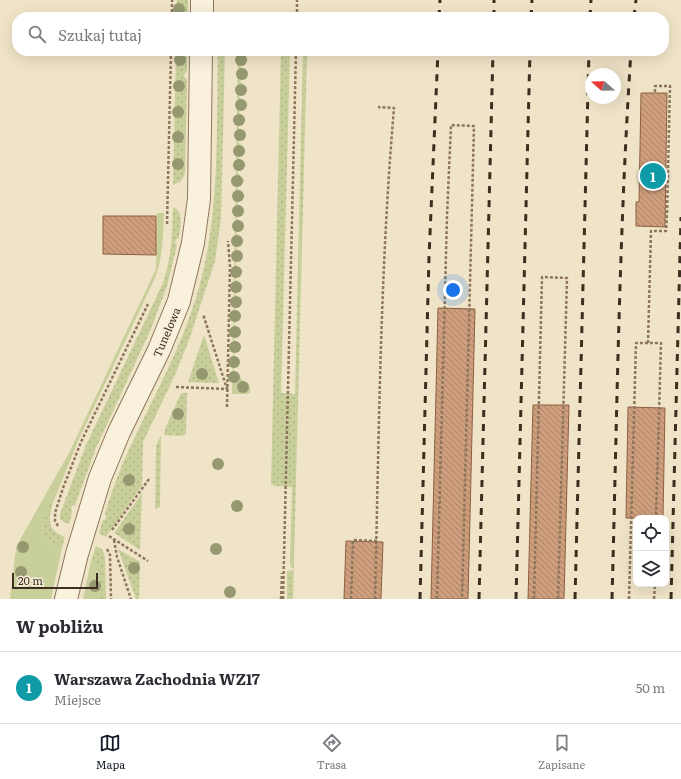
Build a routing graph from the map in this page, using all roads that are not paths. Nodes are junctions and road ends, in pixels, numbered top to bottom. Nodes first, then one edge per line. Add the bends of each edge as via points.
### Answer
1 (202, 0) edge
2 (202, 12) edge
3 (201, 56) edge
4 (66, 599) edge

1 - 2 street
3 - 4 street, Tunelowa via 198,199 193,243 179,301 100,478

